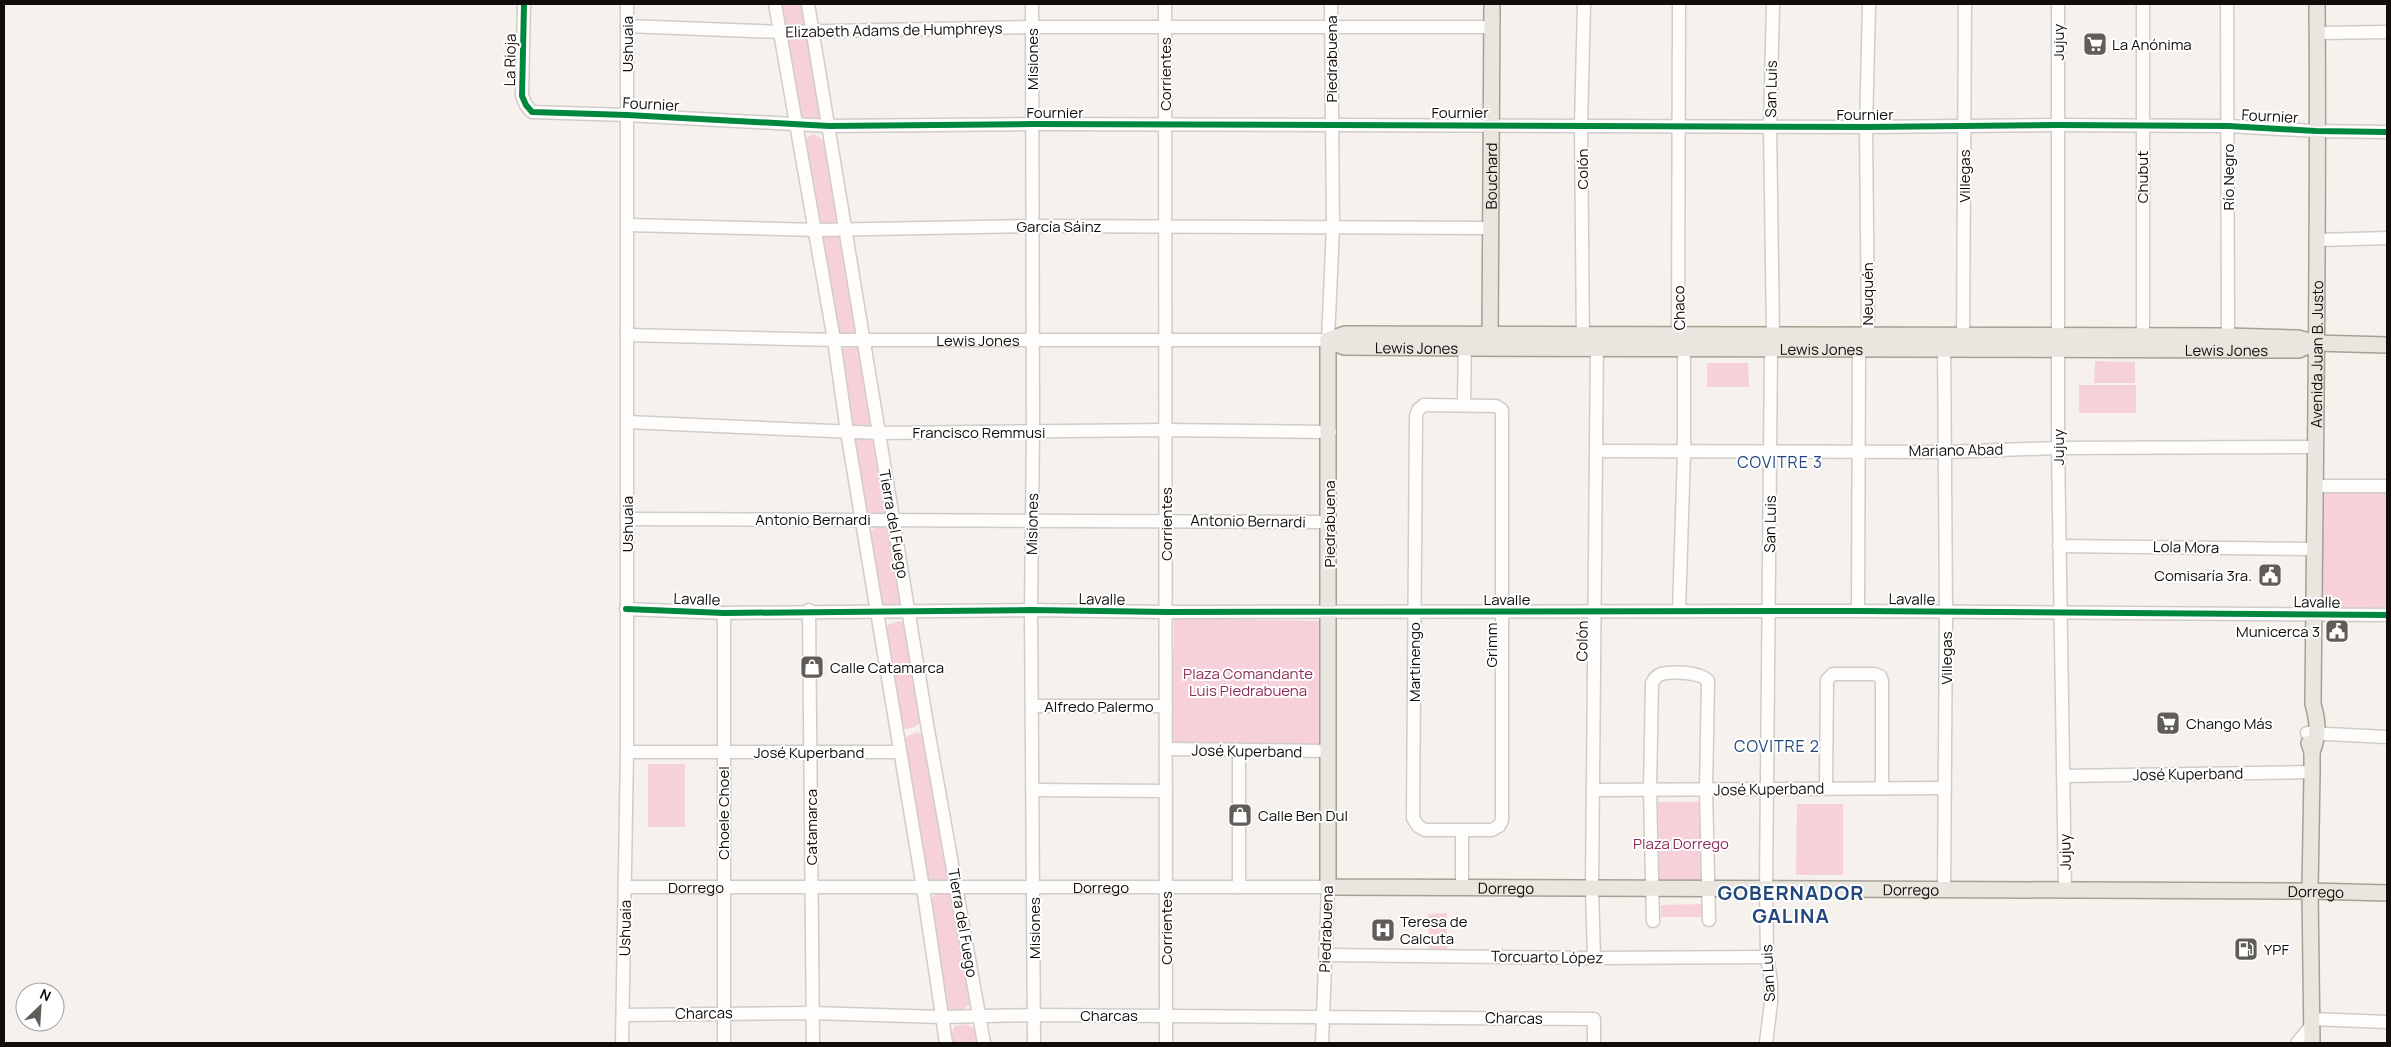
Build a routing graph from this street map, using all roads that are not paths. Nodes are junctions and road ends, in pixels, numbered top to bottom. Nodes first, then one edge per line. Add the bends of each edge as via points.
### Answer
1 (524, 4) edge
2 (627, 4) edge
3 (775, 4) edge
4 (808, 4) edge
5 (1032, 4) edge
6 (1165, 4) edge
7 (1331, 4) edge
8 (1492, 4) edge
9 (1584, 4) edge
10 (1679, 4) edge
11 (1773, 4) edge
12 (1869, 4) edge
13 (1965, 4) edge
14 (2058, 4) edge
15 (2143, 4) edge
16 (2227, 4) edge
17 (2317, 4) edge
18 (627, 26) junction
19 (1032, 26) junction
20 (1165, 26) junction
21 (1331, 26) junction
22 (1492, 27) junction
23 (814, 31) junction
24 (780, 32) junction
25 (2387, 32) edge
26 (2318, 33) junction
27 (532, 112) joint
28 (626, 115) junction
29 (1032, 124) junction
30 (1166, 124) junction
31 (1331, 124) junction
32 (1581, 124) junction
33 (1492, 125) junction
34 (1770, 125) junction
35 (2058, 125) junction
36 (796, 126) junction
37 (829, 126) junction
38 (1679, 126) junction
39 (1964, 126) junction
40 (2142, 126) junction
41 (2228, 126) junction
42 (1866, 127) junction
43 (2316, 131) junction
44 (2387, 132) edge
45 (628, 225) junction
46 (1032, 226) junction
47 (1166, 226) junction
48 (1333, 228) junction
49 (1490, 228) junction
50 (816, 230) junction
51 (844, 230) junction
52 (2387, 238) edge
53 (2318, 240) junction
54 (1868, 334) junction
55 (627, 335) junction
56 (1033, 339) junction
57 (1166, 339) junction
58 (834, 340) junction
59 (864, 340) junction
60 (1328, 340) junction
61 (1490, 340) junction
62 (1465, 341) junction
63 (1590, 341) junction
64 (1681, 341) junction
65 (1772, 341) junction
66 (1944, 342) junction
67 (1963, 342) junction
68 (2059, 342) junction
69 (2143, 343) junction
70 (2228, 343) junction
71 (2315, 344) junction
72 (2387, 346) edge
73 (1859, 349) junction
74 (1464, 405) junction
75 (628, 422) junction
76 (1166, 430) junction
77 (847, 432) junction
78 (1033, 432) junction
79 (1330, 432) junction
80 (878, 433) junction
81 (2314, 447) junction
82 (2058, 448) junction
83 (1597, 451) junction
84 (1771, 451) junction
85 (1858, 451) junction
86 (1684, 452) junction
87 (1945, 452) junction
88 (2314, 486) junction
89 (2387, 486) edge
90 (627, 519) junction
91 (863, 519) junction
92 (894, 520) junction
93 (1032, 520) junction
94 (1166, 520) junction
95 (1328, 522) junction
96 (2059, 546) junction
97 (2314, 549) junction
98 (626, 609) junction
99 (809, 610) junction
100 (1031, 610) junction
101 (909, 611) junction
102 (1679, 611) junction
103 (1769, 611) junction
104 (1858, 611) junction
105 (724, 612) junction
106 (1167, 612) junction
107 (1414, 612) junction
108 (1503, 612) junction
109 (1595, 612) junction
110 (1946, 612) junction
111 (878, 613) junction
112 (1328, 613) junction
113 (2060, 614) junction
114 (2313, 614) junction
115 (2387, 615) edge
116 (1032, 706) junction
117 (1166, 706) junction
118 (2312, 734) junction
119 (2387, 737) edge
120 (1166, 750) junction
121 (1328, 751) junction
122 (627, 752) junction
123 (722, 752) junction
124 (811, 752) junction
125 (900, 752) junction
126 (1239, 752) junction
127 (2312, 772) junction
128 (2063, 776) junction
129 (1882, 787) junction
130 (1826, 788) junction
131 (1945, 788) junction
132 (1706, 789) junction
133 (1767, 789) junction
134 (1033, 790) junction
135 (1593, 790) junction
136 (1650, 790) junction
137 (1166, 791) junction
138 (1462, 832) junction
139 (626, 886) junction
140 (1034, 886) junction
141 (1166, 886) junction
142 (1239, 887) junction
143 (1328, 887) junction
144 (723, 888) junction
145 (812, 888) junction
146 (923, 888) junction
147 (956, 888) junction
148 (1462, 888) junction
149 (1592, 888) junction
150 (1652, 888) junction
151 (1708, 889) junction
152 (1766, 889) junction
153 (1944, 890) junction
154 (2066, 890) junction
155 (2310, 891) junction
156 (2387, 893) edge
157 (1709, 920) dead end
158 (1653, 921) dead end
159 (1327, 955) junction
160 (1767, 957) junction
161 (1594, 958) junction
162 (724, 1013) junction
163 (812, 1013) junction
164 (1034, 1014) junction
165 (623, 1015) junction
166 (1166, 1015) junction
167 (980, 1016) junction
168 (1321, 1016) junction
169 (942, 1017) junction
170 (2312, 1022) junction
171 (2387, 1022) edge
172 (622, 1043) edge
173 (724, 1043) edge
174 (813, 1043) edge
175 (946, 1043) edge
176 (984, 1043) edge
177 (1034, 1043) edge
178 (1166, 1043) edge
179 (1322, 1043) edge
180 (1594, 1043) edge
181 (1766, 1043) edge
182 (2297, 1043) edge
183 (2312, 1043) edge

1 - 27 street, La Rioja via 522,96
2 - 18 street, Ushuaia
3 - 24 street, Tierra del Fuego
4 - 23 street, Tierra del Fuego
5 - 19 street, Misiones
6 - 20 street, Corrientes
7 - 21 street, Piedrabuena
8 - 22 main road, Bouchard
9 - 32 street, Colón
10 - 38 street, Chaco
11 - 34 street, San Luis
12 - 42 street, Neuquén
13 - 39 street, Villegas
14 - 35 street, Jujuy
15 - 40 street, Chubut
16 - 41 street, Río Negro
17 - 26 main road, Avenida Juan B. Justo
18 - 24 street, Elizabeth Adams de Humphreys
18 - 28 street, Ushuaia
19 - 20 street, Elizabeth Adams de Humphreys
19 - 23 street, Elizabeth Adams de Humphreys
19 - 29 street, Misiones
20 - 21 street, Elizabeth Adams de Humphreys
20 - 30 street, Corrientes
21 - 22 street, Elizabeth Adams de Humphreys
21 - 31 street, Piedrabuena
22 - 33 main road, Bouchard
23 - 24 street, Elizabeth Adams de Humphreys
23 - 37 street, Tierra del Fuego
24 - 36 street, Tierra del Fuego
25 - 26 street
26 - 43 main road, Avenida Juan B. Justo
27 - 28 street, Fournier
28 - 36 street, Fournier
28 - 45 street, Ushuaia
29 - 30 street, Fournier
29 - 37 street, Fournier
29 - 46 street, Misiones
30 - 31 street, Fournier
30 - 47 street, Corrientes
31 - 33 street, Fournier
31 - 48 street, Piedrabuena
32 - 33 street, Fournier
32 - 38 street, Fournier
32 - 63 street, Colón
33 - 49 main road, Bouchard
34 - 38 street, Fournier
34 - 42 street, Fournier
34 - 65 street, San Luis
35 - 39 street, Fournier
35 - 40 street, Fournier
35 - 68 street, Jujuy
36 - 37 street, Fournier
36 - 50 street, Tierra del Fuego
37 - 51 street, Tierra del Fuego
38 - 64 street, Chaco
39 - 42 street, Fournier
39 - 67 street, Villegas
40 - 41 street, Fournier
40 - 69 street, Chubut
41 - 43 street, Fournier
41 - 70 street, Río Negro
42 - 54 street, Neuquén
43 - 44 street, Fournier
43 - 53 main road, Avenida Juan B. Justo
45 - 50 street, García Sáinz
45 - 55 street, Ushuaia
46 - 47 street, García Sáinz
46 - 51 street, García Sáinz
46 - 56 street, Misiones
47 - 48 street, García Sáinz
47 - 57 street, Corrientes
48 - 49 street, García Sáinz
48 - 60 street, Piedrabuena
49 - 61 main road, Bouchard
50 - 51 street, García Sáinz
50 - 58 street, Tierra del Fuego
51 - 59 street, Tierra del Fuego
52 - 53 street
53 - 71 main road, Avenida Juan B. Justo
54 - 65 main road, Lewis Jones
54 - 66 main road, Lewis Jones
54 - 73 street, Neuquén
55 - 58 street, Lewis Jones
55 - 75 street, Ushuaia
56 - 57 street, Lewis Jones
56 - 59 street, Lewis Jones
56 - 78 street, Misiones
57 - 60 street, Lewis Jones
57 - 76 street, Corrientes
58 - 59 street, Lewis Jones
58 - 77 street, Tierra del Fuego
59 - 80 street, Tierra del Fuego
60 - 62 main road, Lewis Jones via 1345,334
60 - 79 main road, Piedrabuena
61 - 62 main road, Lewis Jones
61 - 63 main road, Lewis Jones
62 - 74 street
63 - 64 main road, Lewis Jones
63 - 83 street, Colón
64 - 65 main road, Lewis Jones
64 - 86 street, Chaco
65 - 73 main road, Lewis Jones
65 - 84 street, San Luis
66 - 67 main road, Lewis Jones
66 - 73 main road, Lewis Jones
66 - 87 street, Villegas
67 - 68 main road, Lewis Jones
68 - 69 main road, Lewis Jones
68 - 82 street, Jujuy
69 - 70 main road, Lewis Jones
70 - 71 main road, Lewis Jones via 2298,338
71 - 72 main road, Lewis Jones
71 - 81 main road, Avenida Juan B. Justo
73 - 85 street
74 - 107 street, Martinengo via 1424,405 1416,416
74 - 108 street, Grimm via 1496,406 1502,410
75 - 77 street, Francisco Remmusi
75 - 90 street, Ushuaia
76 - 78 street, Francisco Remmusi
76 - 79 street, Francisco Remmusi
76 - 94 street, Corrientes
77 - 80 street, Francisco Remmusi
77 - 91 street, Tierra del Fuego
78 - 80 street, Francisco Remmusi
78 - 93 street, Misiones
79 - 95 main road, Piedrabuena
80 - 92 street, Tierra del Fuego
81 - 82 street, Mariano Abad
81 - 88 main road, Avenida Juan B. Justo
82 - 87 street, Mariano Abad
82 - 96 street, Jujuy
83 - 86 street, Mariano Abad
83 - 109 street, Colón
84 - 85 street, Mariano Abad
84 - 86 street, Mariano Abad
84 - 103 street, San Luis
85 - 87 street, Mariano Abad
85 - 104 street
86 - 102 street, Chaco
87 - 110 street, Villegas
88 - 89 street
88 - 97 main road, Avenida Juan B. Justo
90 - 91 street, Antonio Bernardi
90 - 98 street, Ushuaia
91 - 92 street, Antonio Bernardi
91 - 111 street, Tierra del Fuego
92 - 93 street, Antonio Bernardi
92 - 101 street, Tierra del Fuego
93 - 94 street, Antonio Bernardi
93 - 100 street, Misiones
94 - 95 street, Antonio Bernardi
94 - 106 street, Corrientes
95 - 112 main road, Piedrabuena
96 - 97 street, Lola Mora
96 - 113 street, Jujuy
97 - 114 main road, Avenida Juan B. Justo
98 - 105 street, Lavalle
98 - 122 street, Ushuaia
99 - 105 street, Lavalle
99 - 111 street, Lavalle
99 - 124 street, Catamarca
100 - 101 street, Lavalle
100 - 106 street, Lavalle
100 - 116 street, Misiones
101 - 111 street, Lavalle
101 - 147 street, Tierra del Fuego
102 - 103 street, Lavalle
102 - 109 street, Lavalle
103 - 104 street, Lavalle
103 - 133 street, San Luis
104 - 110 street, Lavalle
105 - 123 street, Choele Choel
106 - 112 street, Lavalle
106 - 117 street, Corrientes
107 - 108 street, Lavalle
107 - 112 street, Lavalle
107 - 138 street, Martinengo via 1413,818 1424,830
108 - 109 street, Lavalle
108 - 138 street, Grimm via 1502,820 1492,830
109 - 135 street, Colón
110 - 113 street, Lavalle
110 - 131 street, Villegas
111 - 125 street, Tierra del Fuego
112 - 121 main road, Piedrabuena
113 - 114 street, Lavalle
113 - 128 street, Jujuy
114 - 115 street, Lavalle
114 - 118 main road, Avenida Juan B. Justo via 2313,704 2307,716
116 - 117 street, Alfredo Palermo
116 - 134 street, Misiones
117 - 120 street, Corrientes
118 - 119 street
118 - 127 main road, Avenida Juan B. Justo
120 - 126 street, José Kuperband
120 - 137 street, Corrientes
121 - 126 street, José Kuperband
121 - 143 main road, Piedrabuena
122 - 123 street, José Kuperband
122 - 139 street, Ushuaia
123 - 124 street, José Kuperband
123 - 144 street, Choele Choel
124 - 125 street, José Kuperband
124 - 145 street, Catamarca
125 - 146 street, Tierra del Fuego
126 - 142 street
127 - 128 street, José Kuperband
127 - 155 main road, Avenida Juan B. Justo
128 - 154 street, Jujuy
129 - 130 street, José Kuperband
129 - 130 street via 1882,680 1874,674 1833,674 1827,680
129 - 131 street, José Kuperband
130 - 133 street, José Kuperband
131 - 153 street, Villegas
132 - 133 street, José Kuperband
132 - 136 street, José Kuperband
132 - 136 street via 1708,681 1698,674 1661,674 1652,683
132 - 151 street
133 - 152 street, San Luis
134 - 137 street
134 - 140 street, Misiones
135 - 136 street, José Kuperband
135 - 149 street, Colón
136 - 150 street
137 - 141 street, Corrientes
138 - 148 street
139 - 144 street, Dorrego
139 - 165 street, Ushuaia
140 - 141 street, Dorrego
140 - 147 street, Dorrego
140 - 164 street, Misiones
141 - 142 street, Dorrego
141 - 166 street, Corrientes
142 - 143 street, Dorrego
143 - 148 main road, Dorrego
143 - 159 street, Piedrabuena
144 - 145 street, Dorrego
144 - 162 street, Choele Choel
145 - 146 street, Dorrego
145 - 163 street, Catamarca
146 - 147 street, Dorrego
146 - 169 street, Tierra del Fuego
147 - 167 street, Tierra del Fuego
148 - 149 main road, Dorrego
149 - 150 main road, Dorrego
149 - 161 street, Colón
150 - 151 main road, Dorrego
150 - 158 street
151 - 152 main road, Dorrego
151 - 157 street
152 - 153 main road, Dorrego
152 - 160 street, San Luis
153 - 154 main road, Dorrego
154 - 155 main road, Dorrego
155 - 156 main road, Dorrego
155 - 170 main road, Avenida Juan B. Justo
159 - 161 street, Torcuarto López
159 - 168 street, Piedrabuena
160 - 161 street, Torcuarto López
160 - 181 street, San Luis via 1771,1003
162 - 163 street, Charcas
162 - 165 street, Charcas
162 - 173 street, Choele Choel
163 - 169 street, Charcas
163 - 174 street, Catamarca
164 - 166 street, Charcas
164 - 167 street, Charcas
164 - 177 street, Misiones
165 - 172 street, Ushuaia
166 - 168 street, Charcas
166 - 178 street, Corrientes
167 - 169 street, Charcas
167 - 176 street, Tierra del Fuego
168 - 179 street, Piedrabuena
168 - 180 street, Charcas via 1594,1019
169 - 175 street, Tierra del Fuego
170 - 171 street
170 - 182 street
170 - 183 main road, Avenida Juan B. Justo

